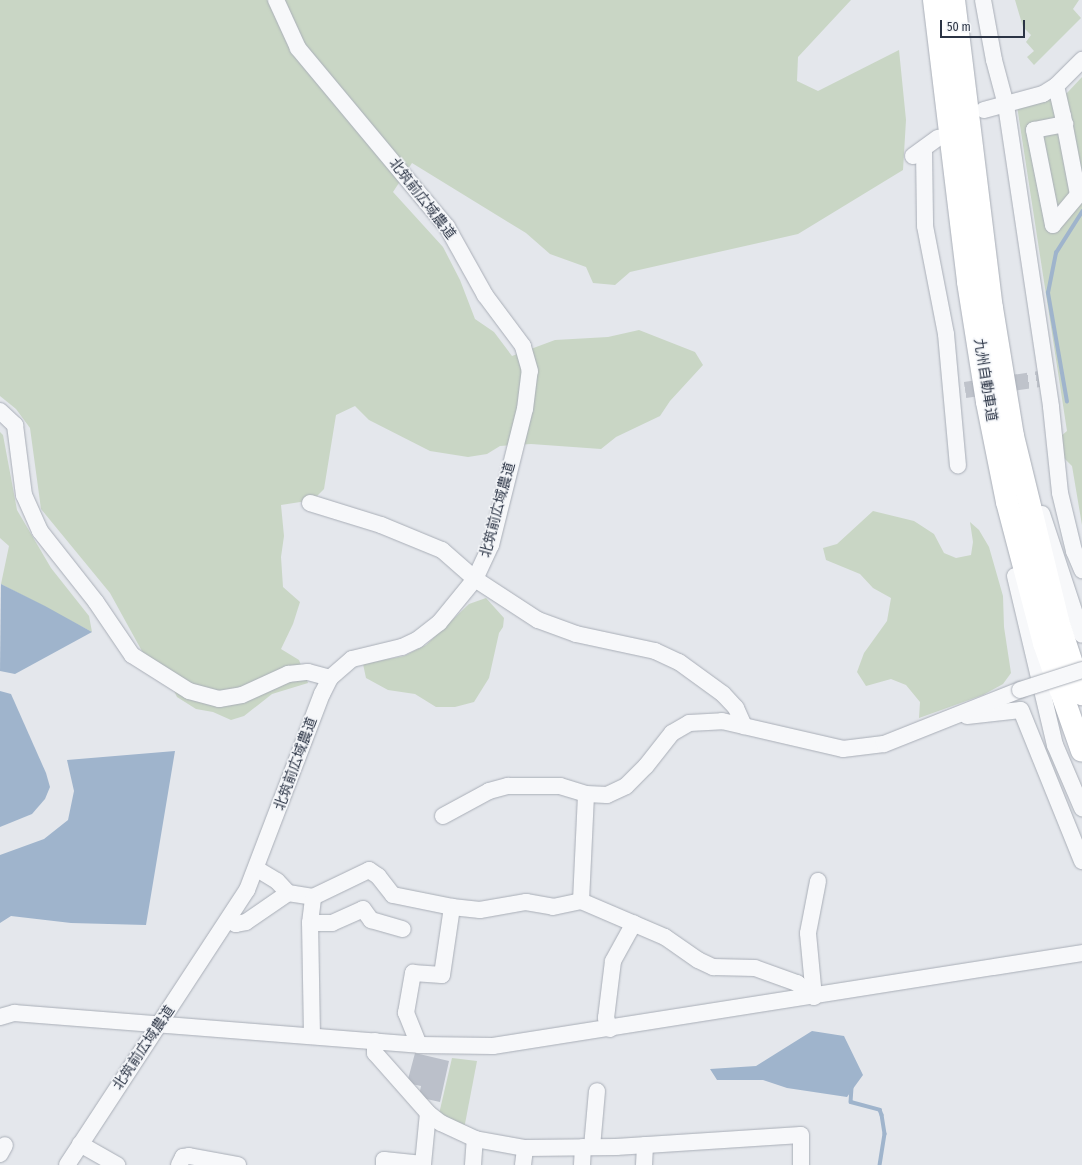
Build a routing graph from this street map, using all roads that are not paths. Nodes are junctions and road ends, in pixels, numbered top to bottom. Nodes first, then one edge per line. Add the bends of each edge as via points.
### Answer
1 (276, 0) edge
2 (934, 0) edge
3 (954, 0) edge
4 (983, 0) edge
5 (1082, 60) edge
6 (1056, 86) junction
7 (1006, 105) junction
8 (984, 110) dead end
9 (1065, 124) junction
10 (938, 138) dead end
11 (0, 411) edge
12 (1012, 436) junction
13 (958, 465) dead end
14 (310, 502) dead end
15 (1006, 502) junction
16 (1082, 570) edge
17 (475, 579) junction
18 (1082, 635) edge
19 (1082, 670) edge
20 (330, 678) junction
21 (1082, 694) edge
22 (944, 719) junction
23 (744, 726) junction
24 (1082, 751) edge
25 (586, 794) junction
26 (1082, 808) edge
27 (443, 816) dead end
28 (1082, 861) edge
29 (257, 869) junction
30 (818, 881) dead end
31 (288, 893) junction
32 (314, 897) junction
33 (581, 901) junction
34 (452, 907) junction
35 (228, 920) junction
36 (310, 923) junction
37 (634, 923) junction
38 (403, 930) dead end
39 (1082, 953) edge
40 (814, 997) junction
41 (0, 1017) edge
42 (159, 1024) junction
43 (610, 1029) junction
44 (312, 1036) junction
45 (375, 1041) junction
46 (419, 1045) junction
47 (597, 1091) dead end
48 (428, 1113) junction
49 (474, 1139) junction
50 (80, 1144) junction
51 (645, 1145) junction
52 (587, 1147) junction
53 (525, 1148) junction
54 (67, 1165) edge
55 (117, 1165) edge
56 (179, 1165) edge
57 (238, 1165) edge
58 (384, 1165) edge
59 (473, 1165) edge
60 (524, 1165) edge
61 (582, 1165) edge
62 (644, 1165) edge
63 (801, 1165) edge

1 - 17 street, 北筑前広域農道 via 298,48 447,227 485,295 523,346 530,371 525,409 490,545
2 - 15 highway, 九州自動車道 via 968,282
3 - 12 highway, 九州自動車道 via 992,308
4 - 7 street via 994,60
5 - 6 street
6 - 7 street via 1043,94
6 - 9 street
7 - 8 street
7 - 16 street via 1051,407 1060,493 1074,551
9 - 9 street via 1078,195 1053,224 1034,130
10 - 13 street via 918,153 925,226 957,391
11 - 20 street via 14,425 24,495 40,531 96,602 132,655 189,691 218,699 242,695 288,674 308,672
12 - 18 street
12 - 21 highway, 九州自動車道 via 1058,621
14 - 17 street via 381,525 442,550
15 - 24 highway, 九州自動車道 via 1044,643
15 - 26 street via 1014,570 1055,745
17 - 20 street, 北筑前広域農道 via 443,619 417,640 402,647 352,659
17 - 23 street via 538,620 576,634 655,651 679,662 723,694 736,708
19 - 22 street, bridge
20 - 29 street, 北筑前広域農道
22 - 23 street via 884,744 843,749
22 - 28 street via 1021,710
23 - 25 street via 706,721 680,727 626,786 607,795
25 - 27 street via 560,786 508,786 489,792
25 - 33 street
29 - 31 street via 277,880
29 - 35 street, 北筑前広域農道
30 - 40 street via 808,933
31 - 32 street
31 - 35 street via 246,922 236,924
32 - 34 street via 369,870 378,876 393,895
32 - 36 street
33 - 34 street via 553,907 526,902 480,910
33 - 37 street
34 - 46 street via 442,975 413,973 406,1014
35 - 42 street, 北筑前広域農道
36 - 38 street via 332,923 363,909 371,920
36 - 44 street
37 - 40 street via 665,937 698,960 713,967 755,968 797,983
37 - 43 street via 613,961 606,1018
39 - 40 street
40 - 43 street
41 - 42 street via 14,1013
42 - 44 street
42 - 50 street, 北筑前広域農道
43 - 46 street via 493,1046
44 - 45 street
45 - 46 street
45 - 48 street via 375,1053
47 - 52 street
48 - 49 street via 441,1123
48 - 58 street via 423,1164 384,1160
49 - 53 street
49 - 59 street
50 - 54 street, 北筑前広域農道
50 - 55 street
51 - 52 street
51 - 62 street
51 - 63 street via 801,1135
52 - 53 street
52 - 61 street
53 - 60 street
56 - 57 street via 183,1157 189,1156

